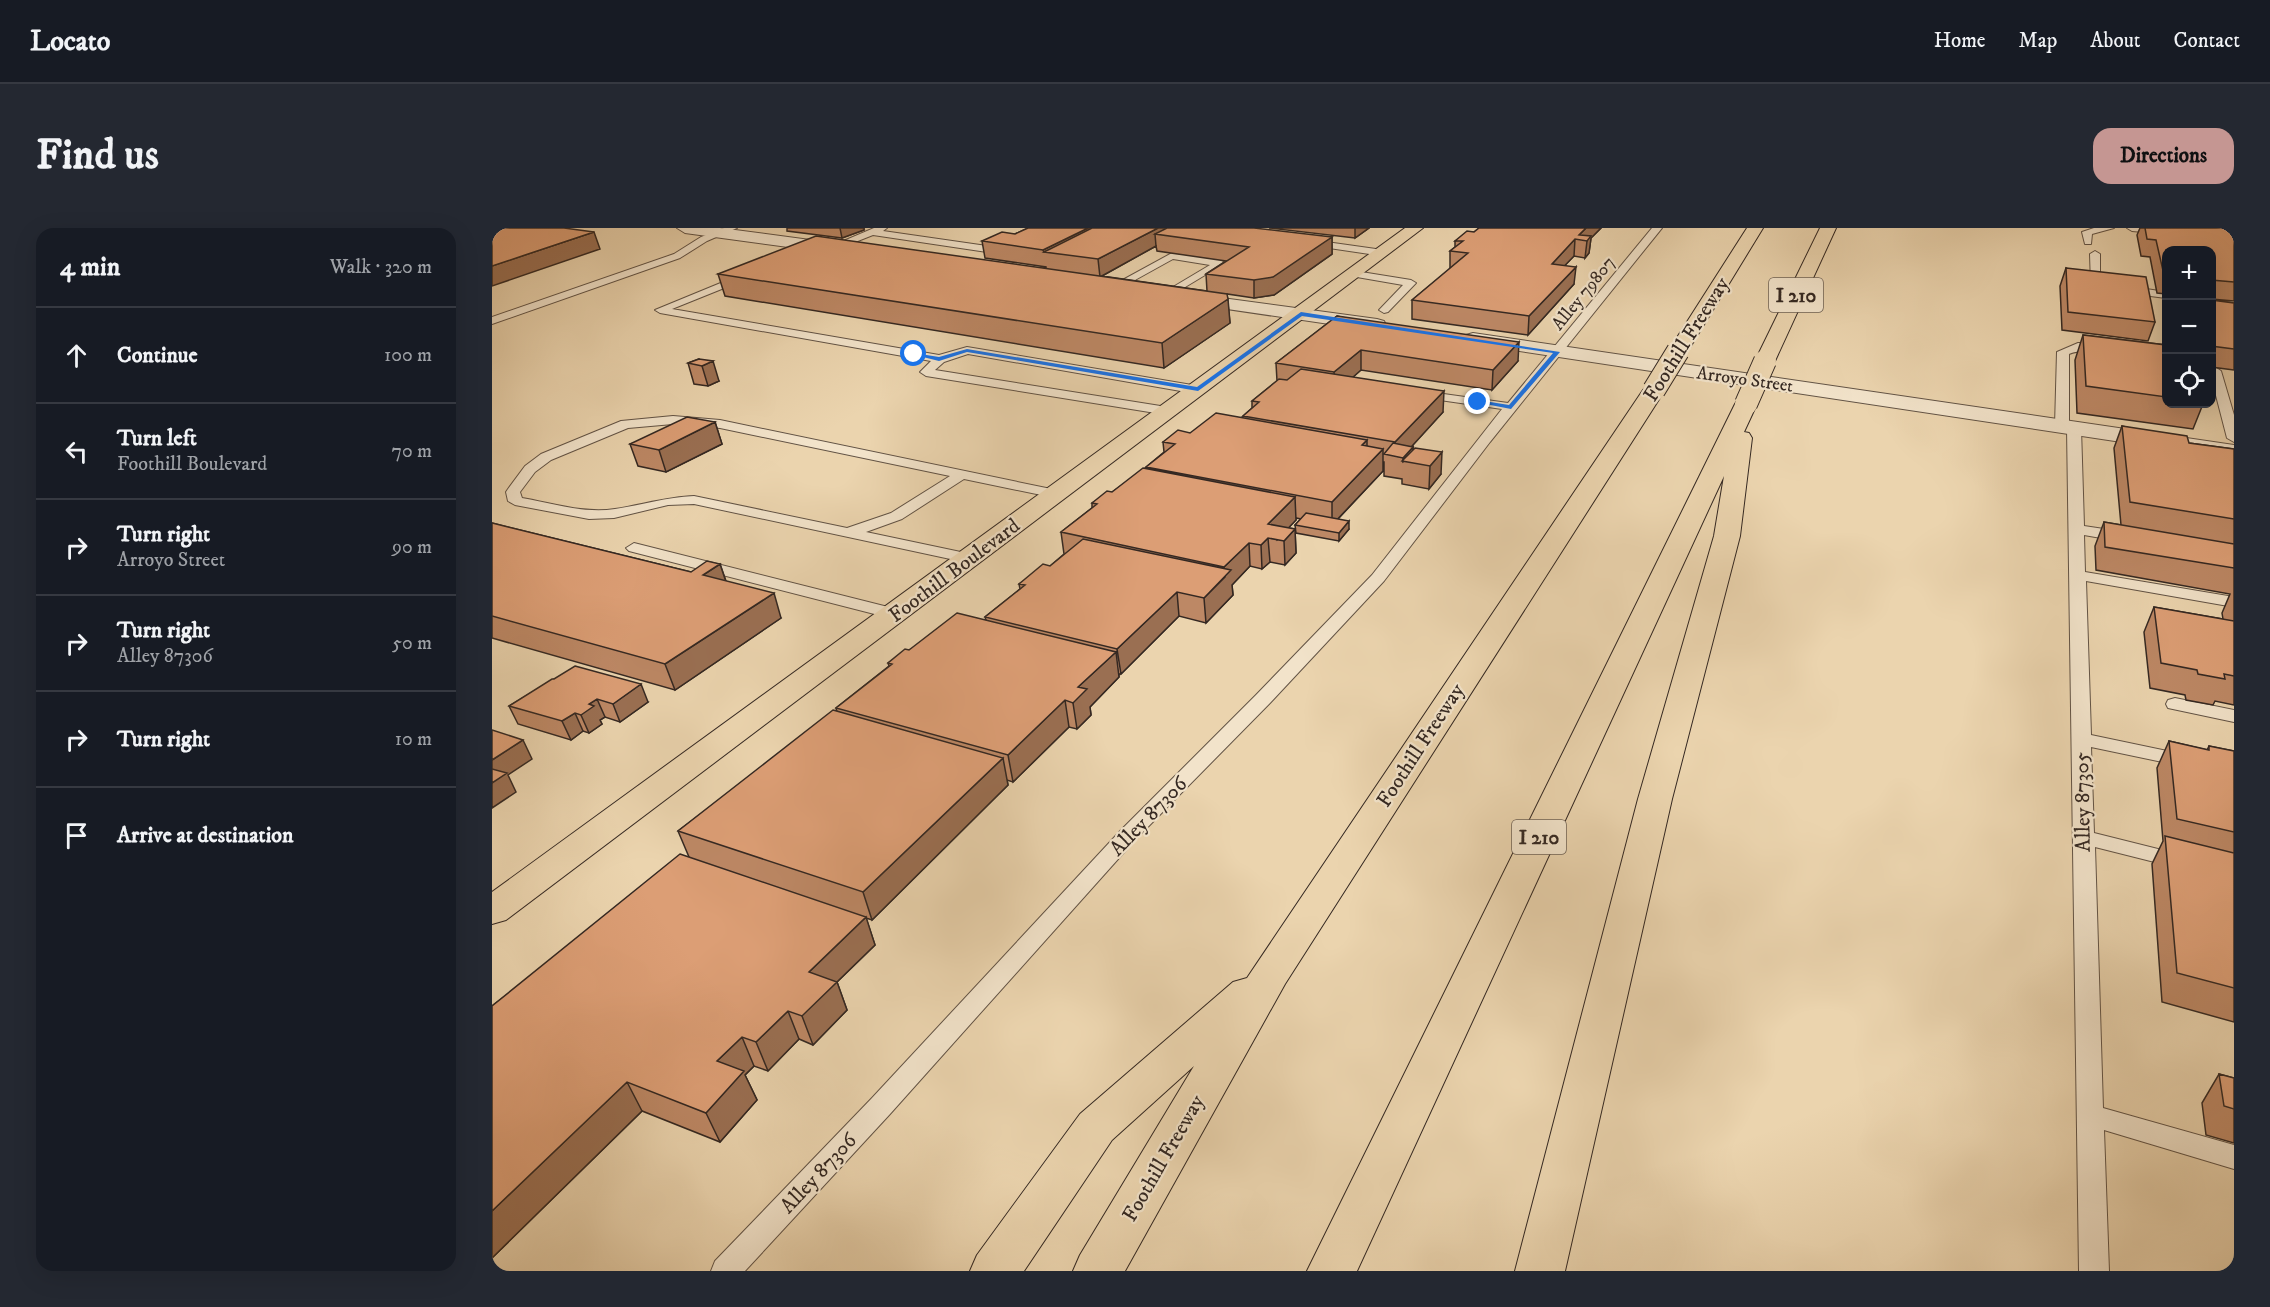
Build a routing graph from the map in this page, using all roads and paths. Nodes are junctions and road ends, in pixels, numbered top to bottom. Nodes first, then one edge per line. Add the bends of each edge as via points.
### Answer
1 (685, 228) edge
2 (882, 228) edge
3 (1415, 228) edge
4 (1657, 228) edge
5 (1755, 228) edge
6 (1828, 228) edge
7 (2109, 228) edge
8 (2132, 228) edge
9 (725, 230) edge
10 (872, 232) junction
11 (2177, 232) edge
12 (1288, 240) edge
13 (2088, 242) dead end
14 (997, 244) edge
15 (825, 247) junction
16 (987, 249) junction
17 (864, 253) edge
18 (1383, 253) junction
19 (2094, 254) dead end
20 (797, 255) edge
21 (970, 257) edge
22 (755, 272) edge
23 (1354, 274) junction
24 (1091, 284) edge
25 (1113, 288) junction
26 (2162, 294) edge
27 (1167, 295) junction
28 (2216, 300) edge
29 (2234, 302) edge
30 (1301, 314) junction
31 (1389, 319) joint
32 (492, 321) edge
33 (1452, 336) edge
34 (2111, 346) edge
35 (1557, 352) junction
36 (939, 359) junction
37 (2216, 375) edge
38 (1198, 390) junction
39 (1410, 391) edge
40 (1746, 404) junction
41 (1511, 408) junction
42 (1168, 411) junction
43 (2068, 427) junction
44 (2234, 438) edge
45 (2234, 452) edge
46 (962, 474) junction
47 (1056, 494) junction
48 (2076, 529) junction
49 (842, 531) junction
50 (2143, 540) edge
51 (634, 548) dead end
52 (969, 558) junction
53 (2077, 575) junction
54 (2234, 602) edge
55 (894, 614) junction
56 (2175, 704) dead end
57 (2234, 716) edge
58 (2080, 739) junction
59 (2234, 771) edge
60 (2083, 837) junction
61 (2234, 875) edge
62 (492, 911) edge
63 (1270, 974) junction
64 (2089, 1115) junction
65 (2234, 1157) edge
66 (726, 1271) edge
67 (994, 1271) edge
68 (1098, 1271) edge
69 (1332, 1271) edge
70 (1540, 1271) edge
71 (2094, 1271) edge

1 - 9 street
2 - 10 lane
3 - 18 main road, Foothill Boulevard
4 - 35 lane, Alley 79807
5 - 63 main road, Foothill Freeway, bridge via 1654,390
6 - 40 main road, I 210, bridge
7 - 13 lane via 2087,232
8 - 11 lane
9 - 15 street
9 - 32 lane via 677,256
10 - 15 lane
10 - 16 lane
12 - 18 lane
14 - 16 lane
15 - 17 street
15 - 20 lane
16 - 21 lane
18 - 23 main road, Foothill Boulevard
19 - 26 lane via 2095,283
22 - 36 lane via 660,310
23 - 30 main road, Foothill Boulevard
23 - 31 lane via 1411,282
24 - 25 street
25 - 27 street
25 - 27 lane via 1172,256 1220,263
27 - 30 street
28 - 29 lane
30 - 31 street
30 - 38 main road, Foothill Boulevard
33 - 35 street, Arroyo Street
34 - 43 lane, Alley 87305 via 2078,346 2063,352
35 - 41 lane, Alley 87306
35 - 43 street, Arroyo Street
36 - 38 lane via 967,350
36 - 42 lane via 926,372
37 - 44 lane
38 - 42 main road, Foothill Boulevard
39 - 41 lane
40 - 69 main road, I 210
40 - 70 main road via 1727,536 1655,799
41 - 66 lane, Alley 87306 via 1378,578 1129,834
42 - 47 main road, Foothill Boulevard
43 - 45 street, Arroyo Street
43 - 48 lane, Alley 87305
46 - 47 lane
46 - 49 lane via 897,518 869,528
46 - 49 lane via 720,424 673,420 626,424 546,457 530,469 513,492 515,501 590,515 694,500
47 - 52 main road, Foothill Boulevard
48 - 50 lane
48 - 53 lane, Alley 87305
49 - 52 lane
51 - 55 lane
52 - 55 main road, Foothill Boulevard
53 - 54 lane
53 - 58 lane, Alley 87305
55 - 62 main road, Foothill Boulevard
56 - 57 lane
58 - 59 lane
58 - 60 lane, Alley 87305
60 - 61 lane
60 - 64 lane, Alley 87305
63 - 67 main road via 1096,1127
63 - 68 main road, Foothill Freeway
64 - 65 lane
64 - 71 lane, Alley 87305

